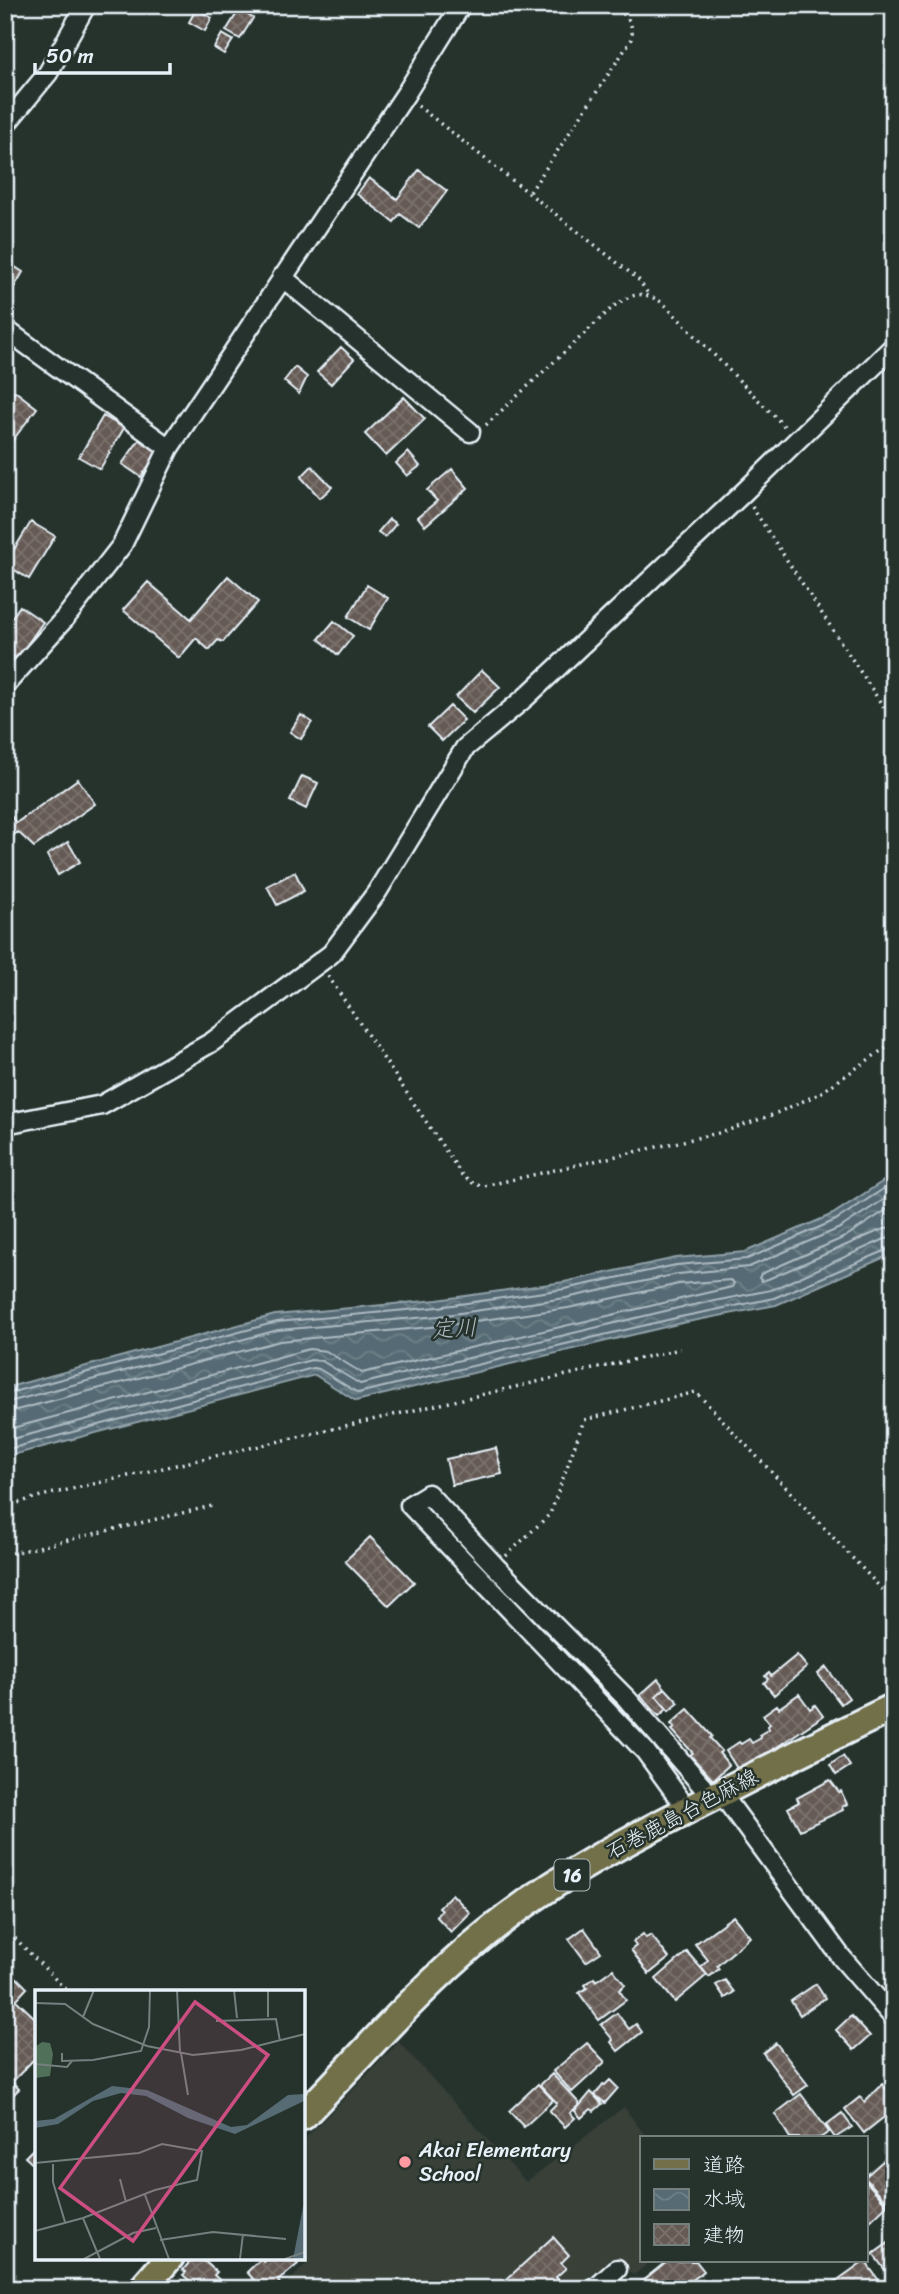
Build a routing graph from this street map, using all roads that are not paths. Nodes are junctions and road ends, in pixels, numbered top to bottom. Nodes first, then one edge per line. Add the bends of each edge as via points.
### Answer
1 (86, 5) edge
2 (461, 5) edge
3 (5, 125) edge
4 (282, 277) junction
5 (5, 329) edge
6 (894, 346) edge
7 (470, 432) road end
8 (169, 447) junction
9 (5, 685) edge
10 (5, 1124) edge
11 (894, 1707) edge
12 (717, 1795) junction
13 (687, 1809) junction
14 (894, 2018) edge
15 (304, 2115) edge
16 (168, 2259) edge
17 (617, 2269) dead end
18 (142, 2289) edge
19 (595, 2289) edge

1 - 3 street via 48,73
2 - 4 street
4 - 7 street
4 - 8 street
5 - 8 street
6 - 10 street via 526,697 465,748 377,891 331,954 212,1042 103,1105
8 - 9 street via 122,545
11 - 12 main road, 石巻鹿島台色麻線 / 16
12 - 13 main road, 石巻鹿島台色麻線 / 16
12 - 13 street via 428,1494 410,1505 645,1751
12 - 14 street
13 - 15 main road, 石巻鹿島台色麻線 / 16 via 607,1852 488,1932
16 - 18 main road
17 - 19 street

